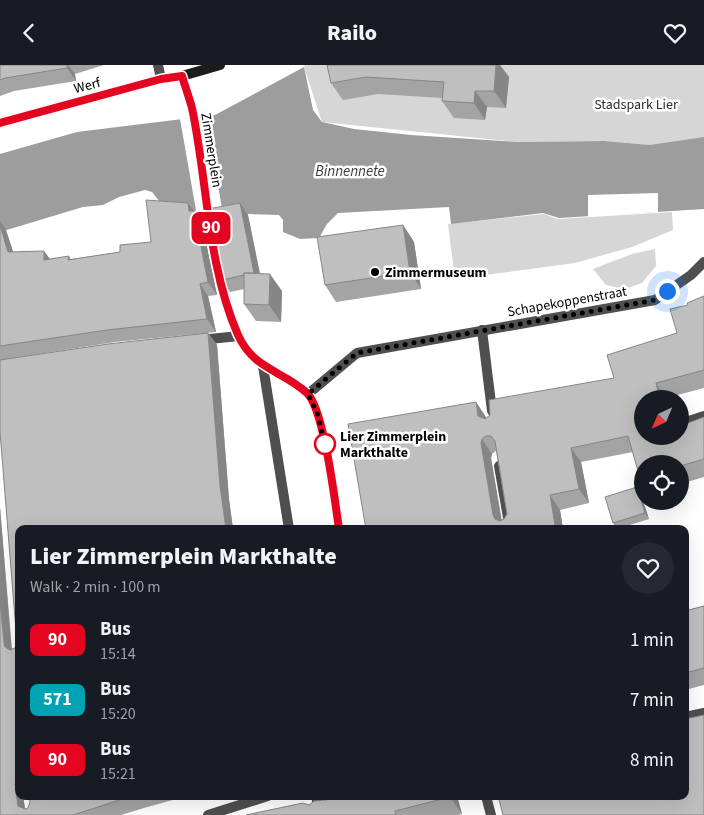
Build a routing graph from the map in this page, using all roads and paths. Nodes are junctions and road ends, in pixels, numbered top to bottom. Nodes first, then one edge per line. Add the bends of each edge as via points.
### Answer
1 (158, 65) edge
2 (220, 65) edge
3 (182, 76) junction
4 (161, 79) junction
5 (0, 123) edge
6 (704, 262) edge
7 (482, 330) junction
8 (239, 336) junction
9 (192, 341) edge
10 (263, 366) junction
11 (308, 394) junction
12 (704, 415) edge
13 (493, 417) edge
14 (689, 421) edge
15 (498, 457) edge
16 (288, 525) edge
17 (338, 525) edge
18 (509, 525) edge
19 (704, 713) edge
20 (689, 716) edge
21 (255, 800) edge
22 (317, 800) edge
23 (487, 800) edge
24 (208, 815) edge
25 (320, 815) edge
26 (490, 815) edge

1 - 4 street
2 - 3 street, Werf
3 - 4 street, Werf
3 - 8 street, Zimmerplein via 193,117 220,281
4 - 5 street, Werf
6 - 7 street, Schapekoppenstraat via 655,300
7 - 11 street, Schapekoppenstraat via 357,353
7 - 13 street
8 - 9 street
8 - 10 street, Zimmerplein via 249,354
10 - 11 street, Zimmerplein
10 - 16 street
11 - 17 street, Zimmerplein via 322,431
12 - 14 street
15 - 18 street
19 - 20 street
21 - 24 street
22 - 25 street
23 - 26 street

